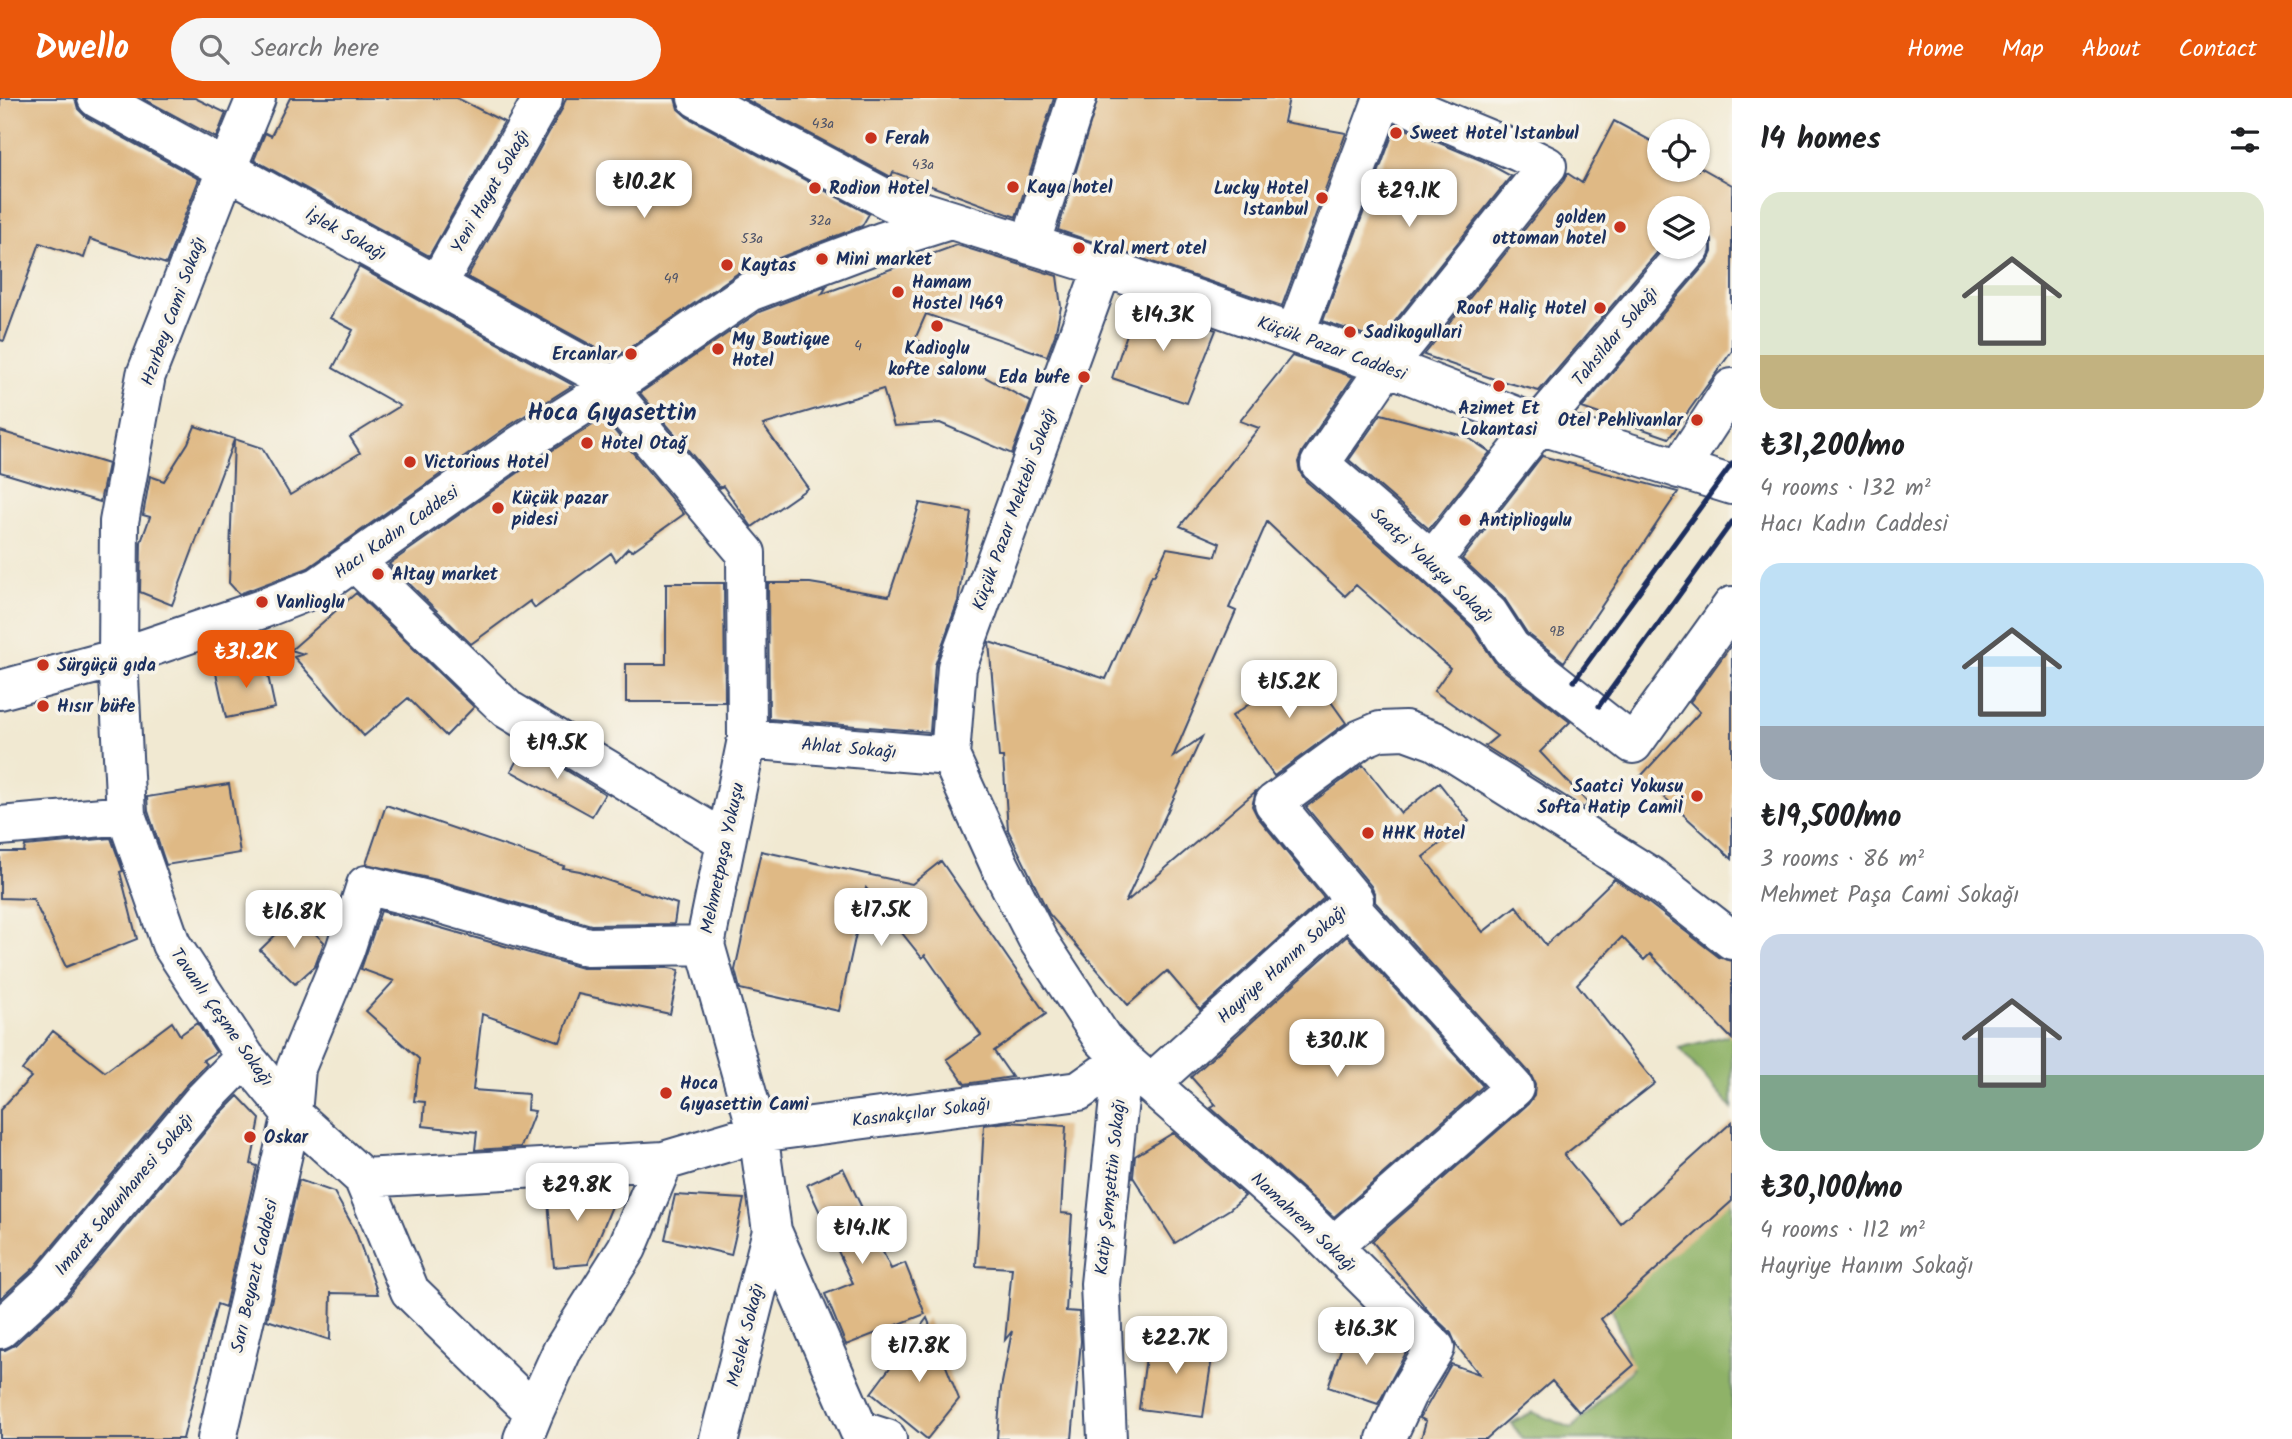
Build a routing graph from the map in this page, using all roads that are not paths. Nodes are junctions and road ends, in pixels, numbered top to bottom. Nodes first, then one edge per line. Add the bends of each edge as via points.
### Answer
1 (97, 98) edge
2 (256, 98) edge
3 (543, 98) edge
4 (697, 98) edge
5 (1077, 98) edge
6 (1383, 98) edge
7 (1389, 98) edge
8 (226, 168) junction
9 (950, 220) junction
10 (1030, 245) junction
11 (1681, 259) edge
12 (1102, 267) junction
13 (438, 285) junction
14 (1295, 334) junction
15 (1387, 366) junction
16 (601, 380) junction
17 (1732, 388) edge
18 (1539, 425) junction
19 (1679, 469) junction
20 (1732, 485) edge
21 (354, 561) junction
22 (1432, 561) junction
23 (1732, 606) edge
24 (118, 658) junction
25 (0, 690) edge
26 (747, 739) junction
27 (950, 756) junction
28 (126, 815) junction
29 (0, 826) edge
30 (726, 841) junction
31 (1348, 905) junction
32 (1732, 940) edge
33 (705, 945) junction
34 (245, 1057) junction
35 (1136, 1072) junction
36 (292, 1114) junction
37 (758, 1133) junction
38 (664, 1161) junction
39 (363, 1178) junction
40 (772, 1231) junction
41 (1333, 1246) junction
42 (0, 1329) edge
43 (528, 1425) edge
44 (217, 1439) edge
45 (719, 1439) edge
46 (887, 1439) edge
47 (1107, 1439) edge
48 (1386, 1439) edge

1 - 8 street, İşlek Sokağı
2 - 8 street, Hzırbey Cami Sokağı
3 - 13 street, Yeni Hayat Sokağı
4 - 9 street, Küçük Pazar Caddesi via 891,201
5 - 10 street
6 - 14 street
7 - 15 street via 1547,166
8 - 13 street, İşlek Sokağı
8 - 24 street, Hzırbey Cami Sokağı via 146,375 119,522
9 - 10 street, Küçük Pazar Caddesi
9 - 16 street, Hacı Kadın Caddesi via 750,292
10 - 12 street, Küçük Pazar Caddesi
11 - 18 street, Tahsildar Sokağı
12 - 14 street, Küçük Pazar Caddesi
12 - 27 street, Küçük Pazar Mektebi Sokağı via 957,667
13 - 16 street, İşlek Sokağı
14 - 15 street, Küçük Pazar Caddesi
15 - 18 street, Küçük Pazar Caddesi
15 - 22 street, Saatçi Yokuşu Sokağı via 1320,464
16 - 21 street, Hacı Kadın Caddesi via 520,445
16 - 26 street, Mehmetpaşa Yokuşu via 746,553
17 - 19 street
18 - 19 street, Küçük Pazar Caddesi
18 - 22 street, Tahsildar Sokağı
19 - 20 street, Küçük Pazar Caddesi
21 - 24 street, Hacı Kadın Caddesi via 318,587
21 - 30 street via 507,709
22 - 23 street, Saatçi Yokuşu Sokağı via 1489,614 1511,649 1633,744
24 - 25 street, Hacı Kadın Caddesi
24 - 28 street, Tavanlı Çeşme Sokağı
26 - 27 street, Ahlat Sokağı
26 - 30 street, Mehmetpaşa Yokuşu
27 - 35 street via 1038,940 1102,1038
28 - 29 street
28 - 34 street, Tavanlı Çeşme Sokağı via 171,944
30 - 33 street, Mehmetpaşa Yokuşu
31 - 32 street, Hayriye Hanım Sokağı via 1354,900 1273,803 1361,739 1380,731 1405,730 1435,741 1650,876
31 - 35 street, Hayriye Hanım Sokağı
31 - 41 street via 1514,1088
33 - 36 street, Sarı Beyazıt Caddesi via 588,947 366,885 345,950 296,1068
33 - 37 street, Mehmetpaşa Yokuşu
34 - 36 street, Tavanlı Çeşme Sokağı
34 - 42 street, Imaret Sabunhanesi Sokağı via 203,1100 51,1282
35 - 37 street, Kasnakçılar Sokağı via 1079,1091
35 - 41 street, Namahrem Sokağı
35 - 47 street, Katip Şemşettin Sokağı via 1100,1284
36 - 39 street, Tavanlı Çeşme Sokağı
36 - 44 street, Sarı Beyazıt Caddesi
37 - 38 street, Kasnakçılar Sokağı
37 - 40 street, Mehmetpaşa Yokuşu
38 - 39 street, Kasnakçılar Sokağı
38 - 43 street via 627,1248 562,1351
39 - 43 street, Tavanlı Çeşme Sokağı via 410,1291
40 - 45 street, Meslek Sokağı
40 - 46 street, Mehmetpaşa Yokuşu via 859,1430
41 - 48 street, Namahrem Sokağı via 1434,1349

